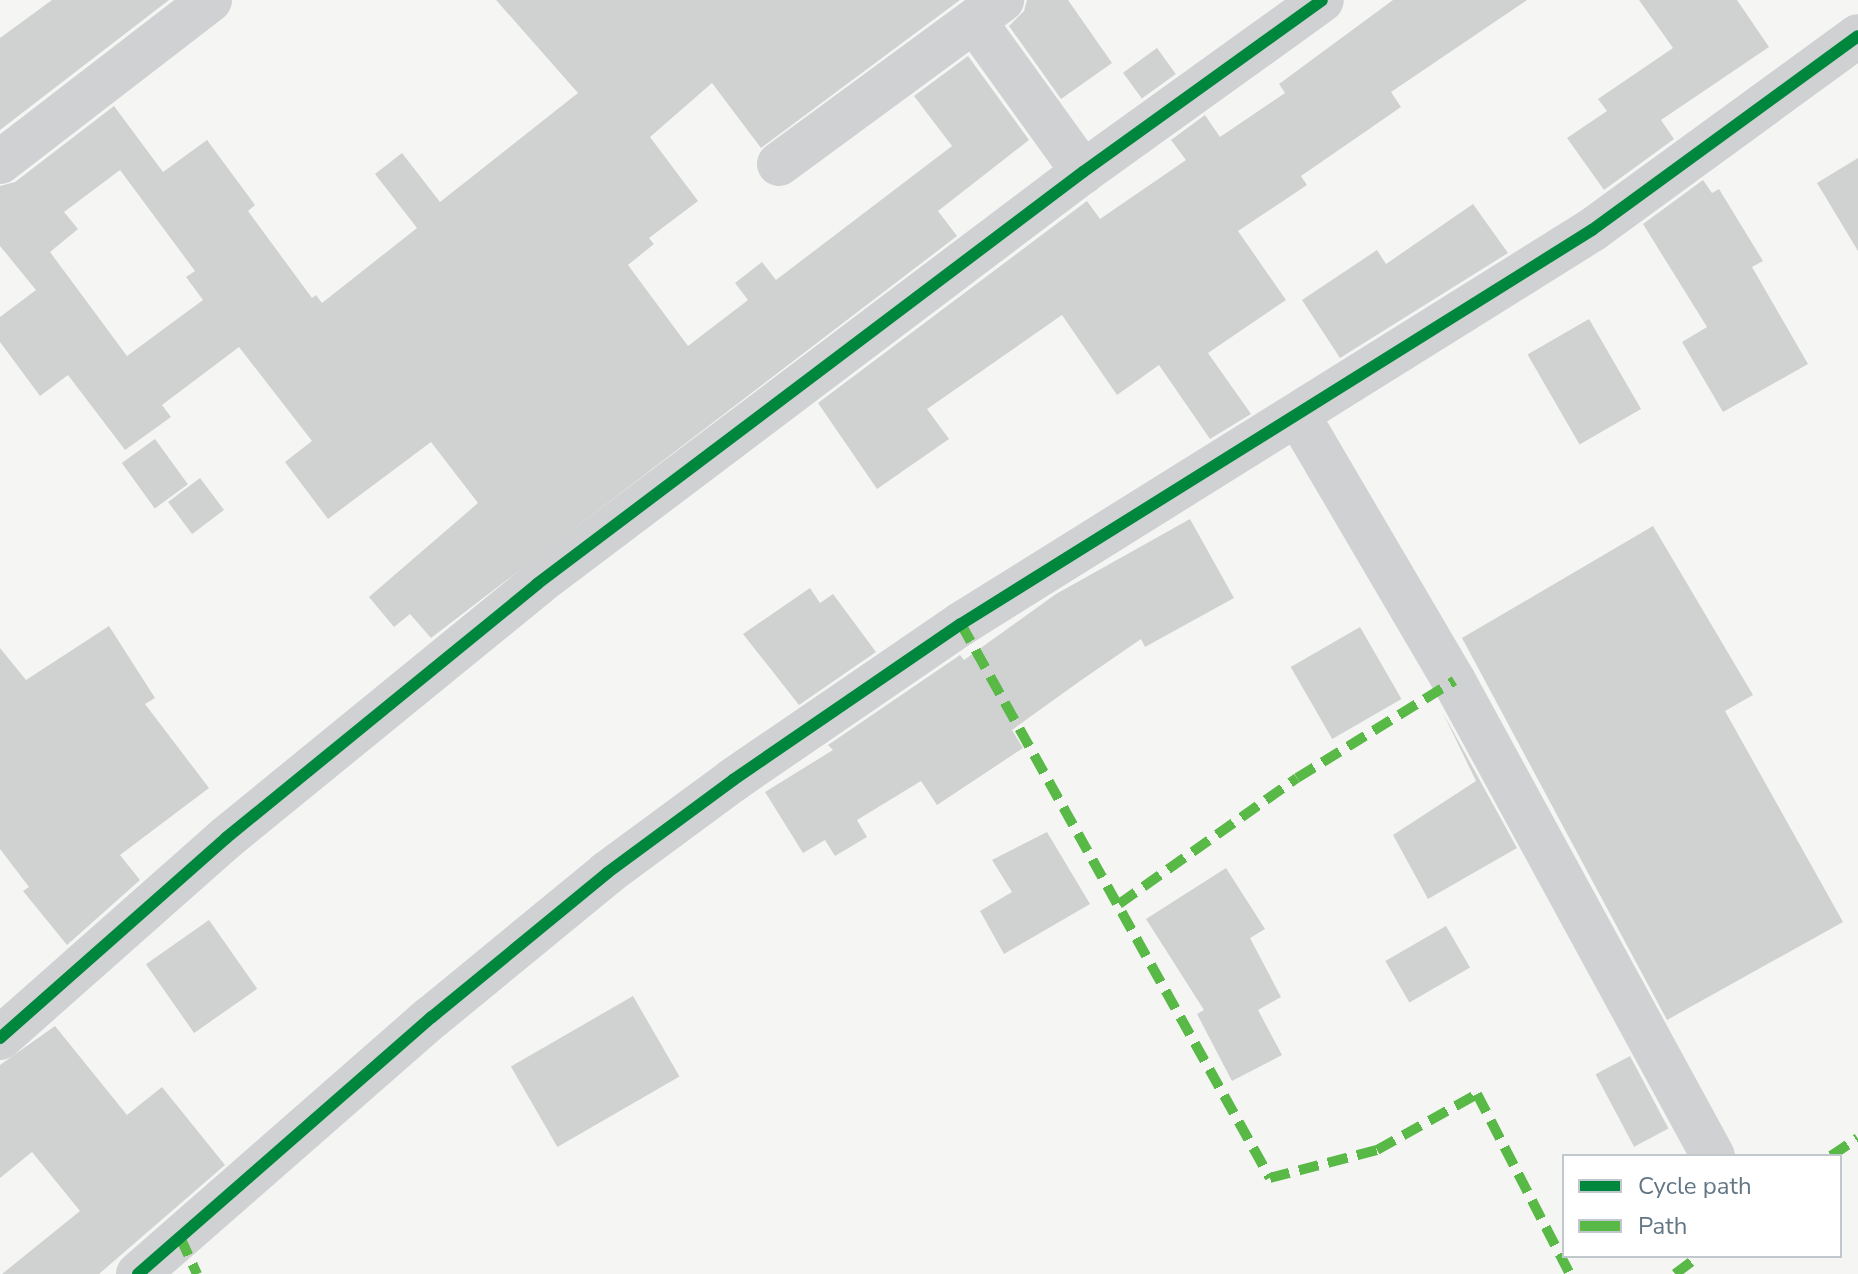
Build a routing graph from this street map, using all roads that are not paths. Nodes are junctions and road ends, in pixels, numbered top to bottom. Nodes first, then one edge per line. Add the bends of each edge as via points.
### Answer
1 (210, 0) edge
2 (1322, 0) edge
3 (988, 11) edge
4 (1858, 36) edge
5 (0, 162) edge
6 (779, 164) dead end
7 (1083, 172) junction
8 (1299, 417) junction
9 (0, 1038) edge
10 (1712, 1154) edge
11 (138, 1274) edge

1 - 5 street
2 - 7 street
3 - 6 street
3 - 7 street
4 - 8 street via 1592,230
7 - 9 street via 537,584 226,838
8 - 10 street via 1454,681
8 - 11 street via 961,624 607,873 432,1017

